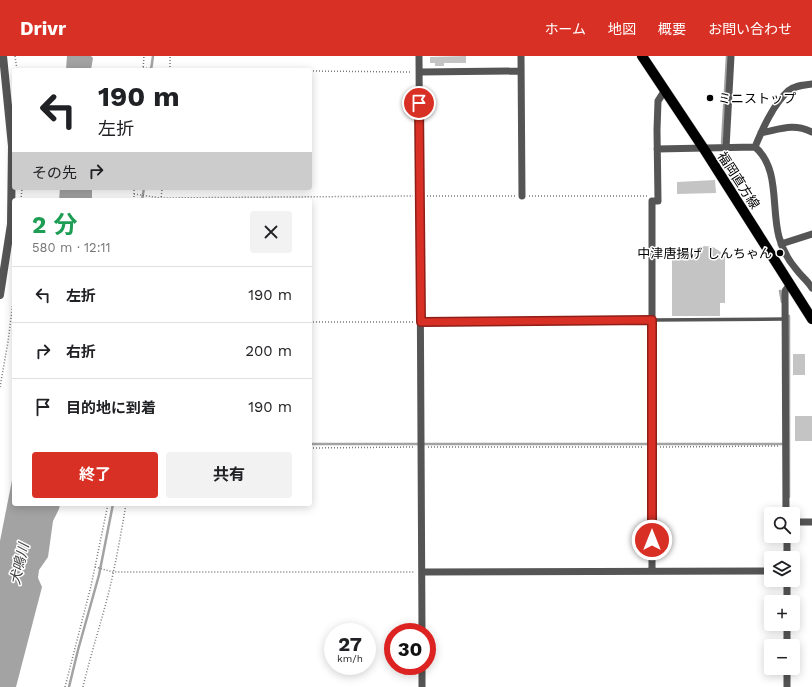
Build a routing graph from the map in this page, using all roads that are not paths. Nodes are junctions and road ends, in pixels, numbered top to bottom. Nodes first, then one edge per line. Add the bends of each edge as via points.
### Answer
1 (3, 56) edge
2 (419, 56) edge
3 (521, 56) edge
4 (642, 56) edge
5 (731, 56) edge
6 (521, 71) junction
7 (420, 72) junction
8 (812, 84) edge
9 (664, 90) junction
10 (812, 132) edge
11 (761, 134) junction
12 (755, 147) junction
13 (657, 148) junction
14 (726, 148) junction
15 (704, 149) junction
16 (522, 196) road end
17 (812, 234) edge
18 (782, 244) junction
19 (790, 284) junction
20 (812, 288) edge
21 (0, 295) edge
22 (812, 319) edge
23 (652, 320) junction
24 (785, 320) junction
25 (421, 322) junction
26 (786, 507) edge
27 (800, 522) edge
28 (812, 522) edge
29 (652, 571) junction
30 (764, 571) edge
31 (422, 572) junction
32 (422, 623) edge
33 (422, 675) edge
34 (787, 675) edge
35 (422, 687) edge
36 (787, 687) edge

1 - 21 street via 12,146 11,224
2 - 7 street
3 - 6 street
4 - 9 main road, 福岡直方線
5 - 14 street
6 - 7 street
6 - 16 street
7 - 25 street
8 - 11 street via 798,86 789,91 774,109
9 - 13 street via 658,101
9 - 15 main road, 福岡直方線
10 - 11 street via 792,126
11 - 12 street
12 - 14 street
12 - 18 street via 769,166
13 - 15 street
13 - 23 street via 658,201 651,198
14 - 15 street
15 - 19 main road, 福岡直方線
17 - 18 street
18 - 20 street via 795,268
19 - 22 main road, 福岡直方線
19 - 24 street via 785,291
23 - 24 lane
23 - 25 street
23 - 29 street
24 - 26 street
25 - 31 street
27 - 28 street
29 - 30 street
29 - 31 street
31 - 32 street
33 - 35 street
34 - 36 street

